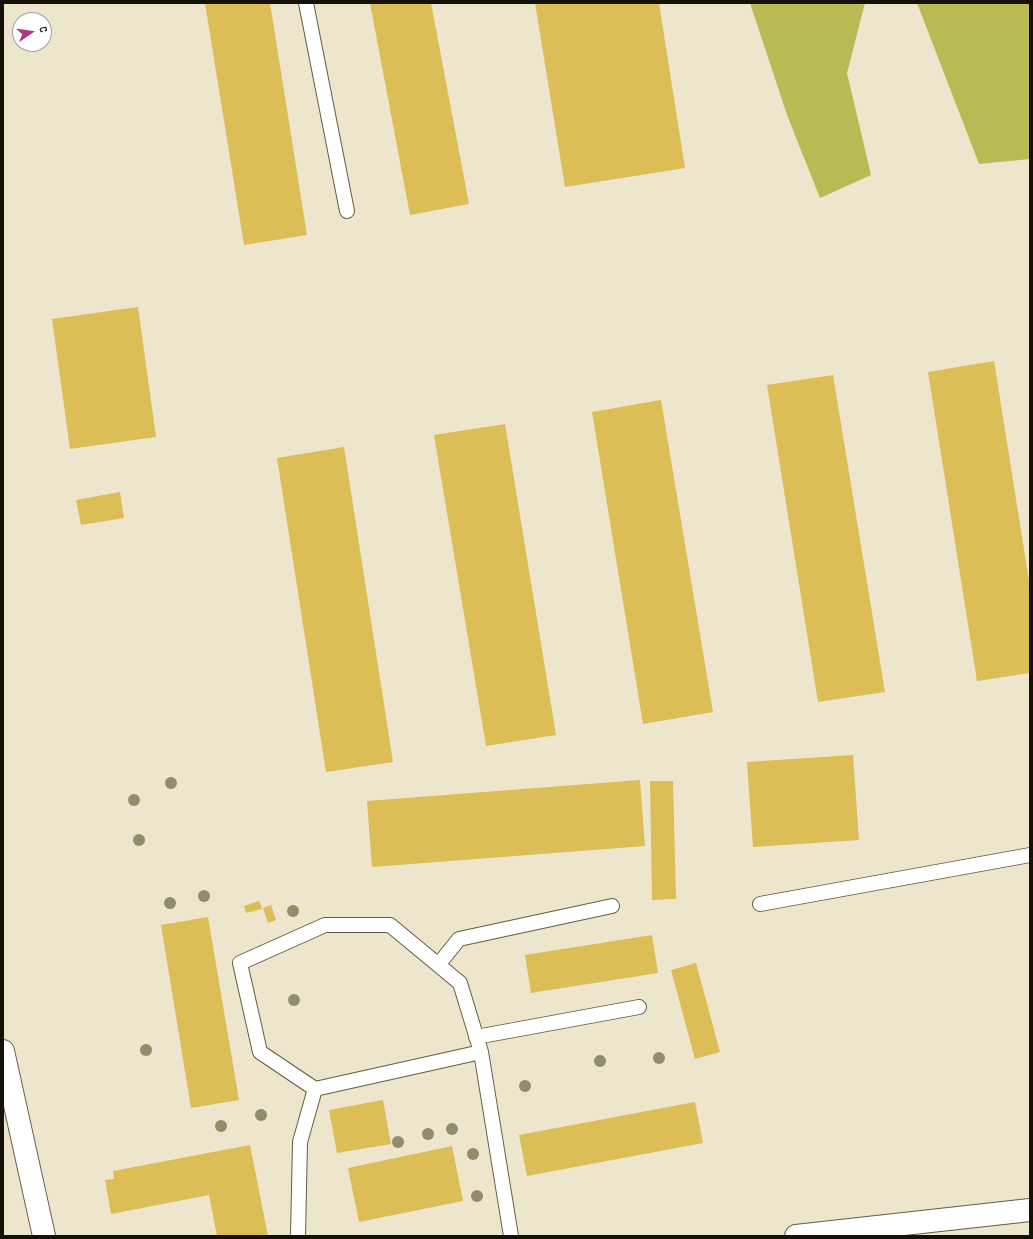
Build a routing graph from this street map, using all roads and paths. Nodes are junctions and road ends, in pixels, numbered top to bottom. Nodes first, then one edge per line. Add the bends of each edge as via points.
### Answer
1 (306, 3) edge
2 (347, 211) dead end
3 (1030, 855) edge
4 (760, 904) dead end
5 (612, 906) dead end
6 (438, 965) junction
7 (639, 1007) dead end
8 (476, 1037) junction
9 (3, 1051) edge
10 (481, 1052) junction
11 (315, 1089) junction
12 (1030, 1210) edge
13 (44, 1236) edge
14 (298, 1236) edge
15 (511, 1236) edge
16 (796, 1236) edge

1 - 2 lane
3 - 4 lane
5 - 6 lane via 459,939
6 - 8 lane via 460,983
6 - 11 lane via 390,925 325,925 240,963 260,1052
7 - 8 lane
8 - 10 lane
9 - 13 street
10 - 11 lane
10 - 15 lane
11 - 14 lane via 300,1142
12 - 16 street

